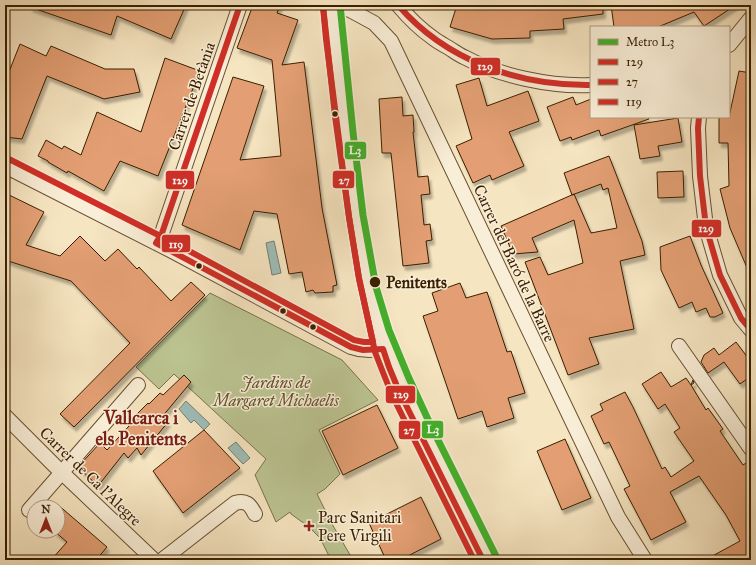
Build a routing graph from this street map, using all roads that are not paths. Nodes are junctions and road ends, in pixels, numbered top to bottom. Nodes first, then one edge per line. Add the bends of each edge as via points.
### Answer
1 (240, 5) edge
2 (332, 5) edge
3 (398, 5) edge
4 (751, 18) edge
5 (730, 44) edge
6 (590, 85) edge
7 (699, 118) edge
8 (5, 166) edge
9 (156, 243) junction
10 (751, 330) edge
11 (679, 346) dead end
12 (383, 349) junction
13 (138, 385) dead end
14 (5, 416) edge
15 (751, 449) edge
16 (62, 473) junction
17 (39, 499) edge
18 (255, 514) dead end
19 (154, 560) edge
20 (162, 560) edge
21 (483, 560) edge
22 (645, 560) edge

1 - 9 street, Carrer de Betània via 162,234
2 - 12 main road via 357,216
2 - 22 street, Carrer del Baró de la Barre via 350,10 374,23 391,41 618,517
3 - 6 street via 433,38 465,58 491,69 549,83
4 - 5 street
7 - 10 street via 700,176 706,227 720,275 741,318
8 - 9 street
9 - 12 street via 351,347 360,350
11 - 15 street
12 - 21 main road via 399,390
13 - 16 street
14 - 16 street, Carrer de Ca l'Alegre
16 - 17 street
16 - 19 street, Carrer de Ca l'Alegre
18 - 20 street via 248,504 235,503

